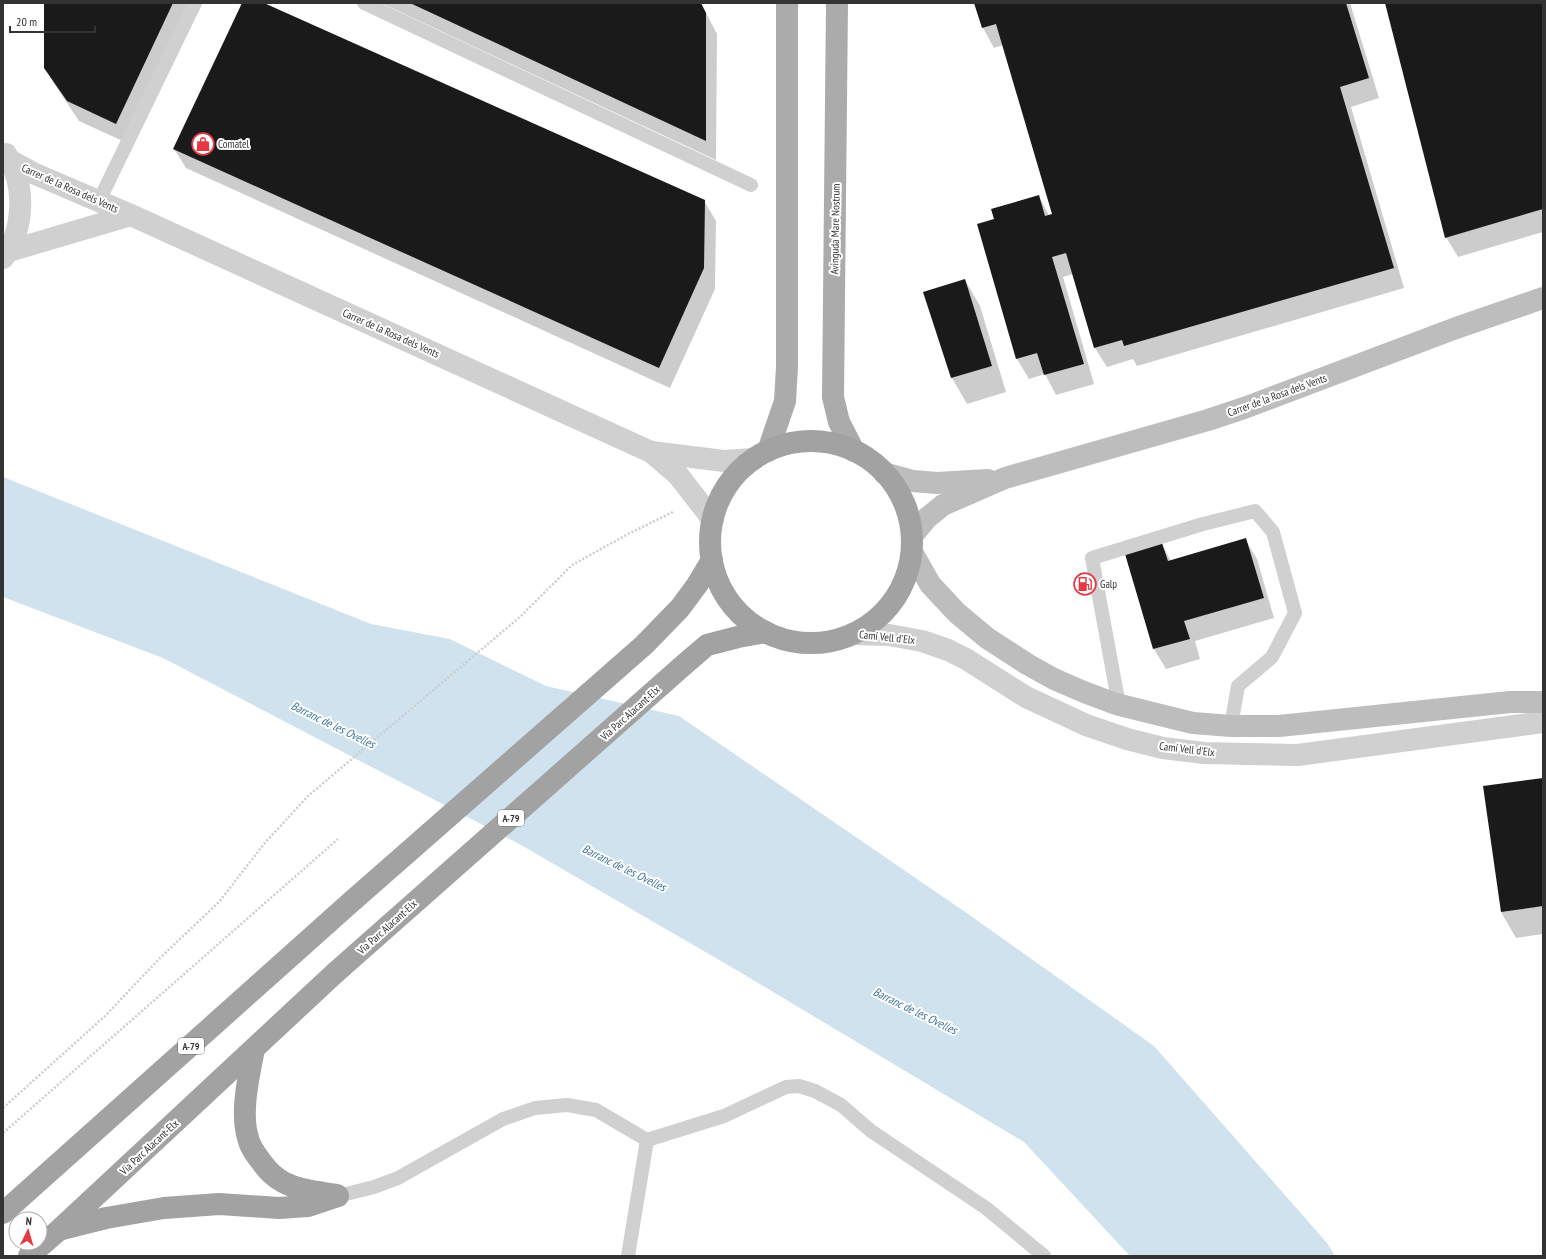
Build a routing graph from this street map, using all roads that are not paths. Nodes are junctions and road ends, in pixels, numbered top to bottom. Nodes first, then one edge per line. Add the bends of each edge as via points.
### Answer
1 (195, 3) edge
2 (364, 3) edge
3 (787, 3) edge
4 (836, 3) edge
5 (6, 154) edge
6 (751, 185) dead end
7 (99, 201) junction
8 (131, 215) junction
9 (6, 255) edge
10 (1543, 298) edge
11 (854, 451) junction
12 (652, 452) junction
13 (761, 455) junction
14 (884, 473) junction
15 (1005, 478) junction
16 (711, 528) junction
17 (912, 544) junction
18 (712, 560) junction
19 (766, 632) junction
20 (853, 634) junction
21 (1543, 702) edge
22 (1119, 705) junction
23 (1543, 722) edge
24 (1231, 726) junction
25 (254, 1049) junction
26 (647, 1140) junction
27 (338, 1196) junction
28 (3, 1214) edge
29 (59, 1230) junction
30 (29, 1256) edge
31 (628, 1256) edge
32 (1044, 1256) edge

1 - 7 lane
2 - 6 lane
3 - 13 main road via 787,367 785,401
4 - 11 main road, Avinguda Mare Nostrum via 833,398 839,422
5 - 7 street, Carrer de la Rosa dels Vents via 33,172
5 - 9 street via 16,174 20,200 18,226
7 - 8 street, Carrer de la Rosa dels Vents
8 - 9 street, Carrer de la Rosa dels Vents
8 - 12 street, Carrer de la Rosa dels Vents
10 - 15 main road, Carrer de la Rosa dels Vents via 1244,408
11 - 13 highway via 826,442 796,443
11 - 14 highway
12 - 13 street, Carrer de la Rosa dels Vents via 724,461
12 - 16 street, Carrer de la Rosa dels Vents via 678,475
13 - 16 highway via 728,486
14 - 15 main road, Carrer de la Rosa dels Vents via 913,481 938,483
14 - 17 highway via 904,502
15 - 17 main road, Carrer de la Rosa dels Vents via 943,505 927,518
16 - 18 highway
17 - 20 highway via 908,573 899,592 887,609
17 - 22 main road via 934,589 957,613 987,638 1054,679
18 - 19 highway via 718,582 730,602 746,620
18 - 28 highway, A-79 via 680,608 644,645 350,903
19 - 20 highway via 800,643 836,640
19 - 25 highway, Via Parc Alacant-Elx / A-79 via 707,645 336,973
20 - 23 street, Camí Vell d'Elx via 889,635 922,641 954,653 1026,697 1086,725 1163,748 1204,753 1298,755
21 - 24 main road via 1510,702 1279,726
22 - 24 main road via 1193,723
22 - 24 lane via 1092,558 1256,511 1273,532 1295,613 1272,657 1238,686
25 - 27 highway via 249,1071 246,1120 248,1138 255,1155 268,1171 283,1182 303,1190
25 - 29 highway, Via Parc Alacant-Elx / A-79
26 - 27 lane via 596,1110 567,1105 535,1108 503,1119 398,1178
26 - 31 lane
26 - 32 lane via 724,1116 786,1087 799,1086 815,1091 841,1105 871,1131 986,1208
27 - 29 highway via 308,1206 279,1208 219,1204 164,1208 106,1218
29 - 30 highway, Via Parc Alacant-Elx / A-79

